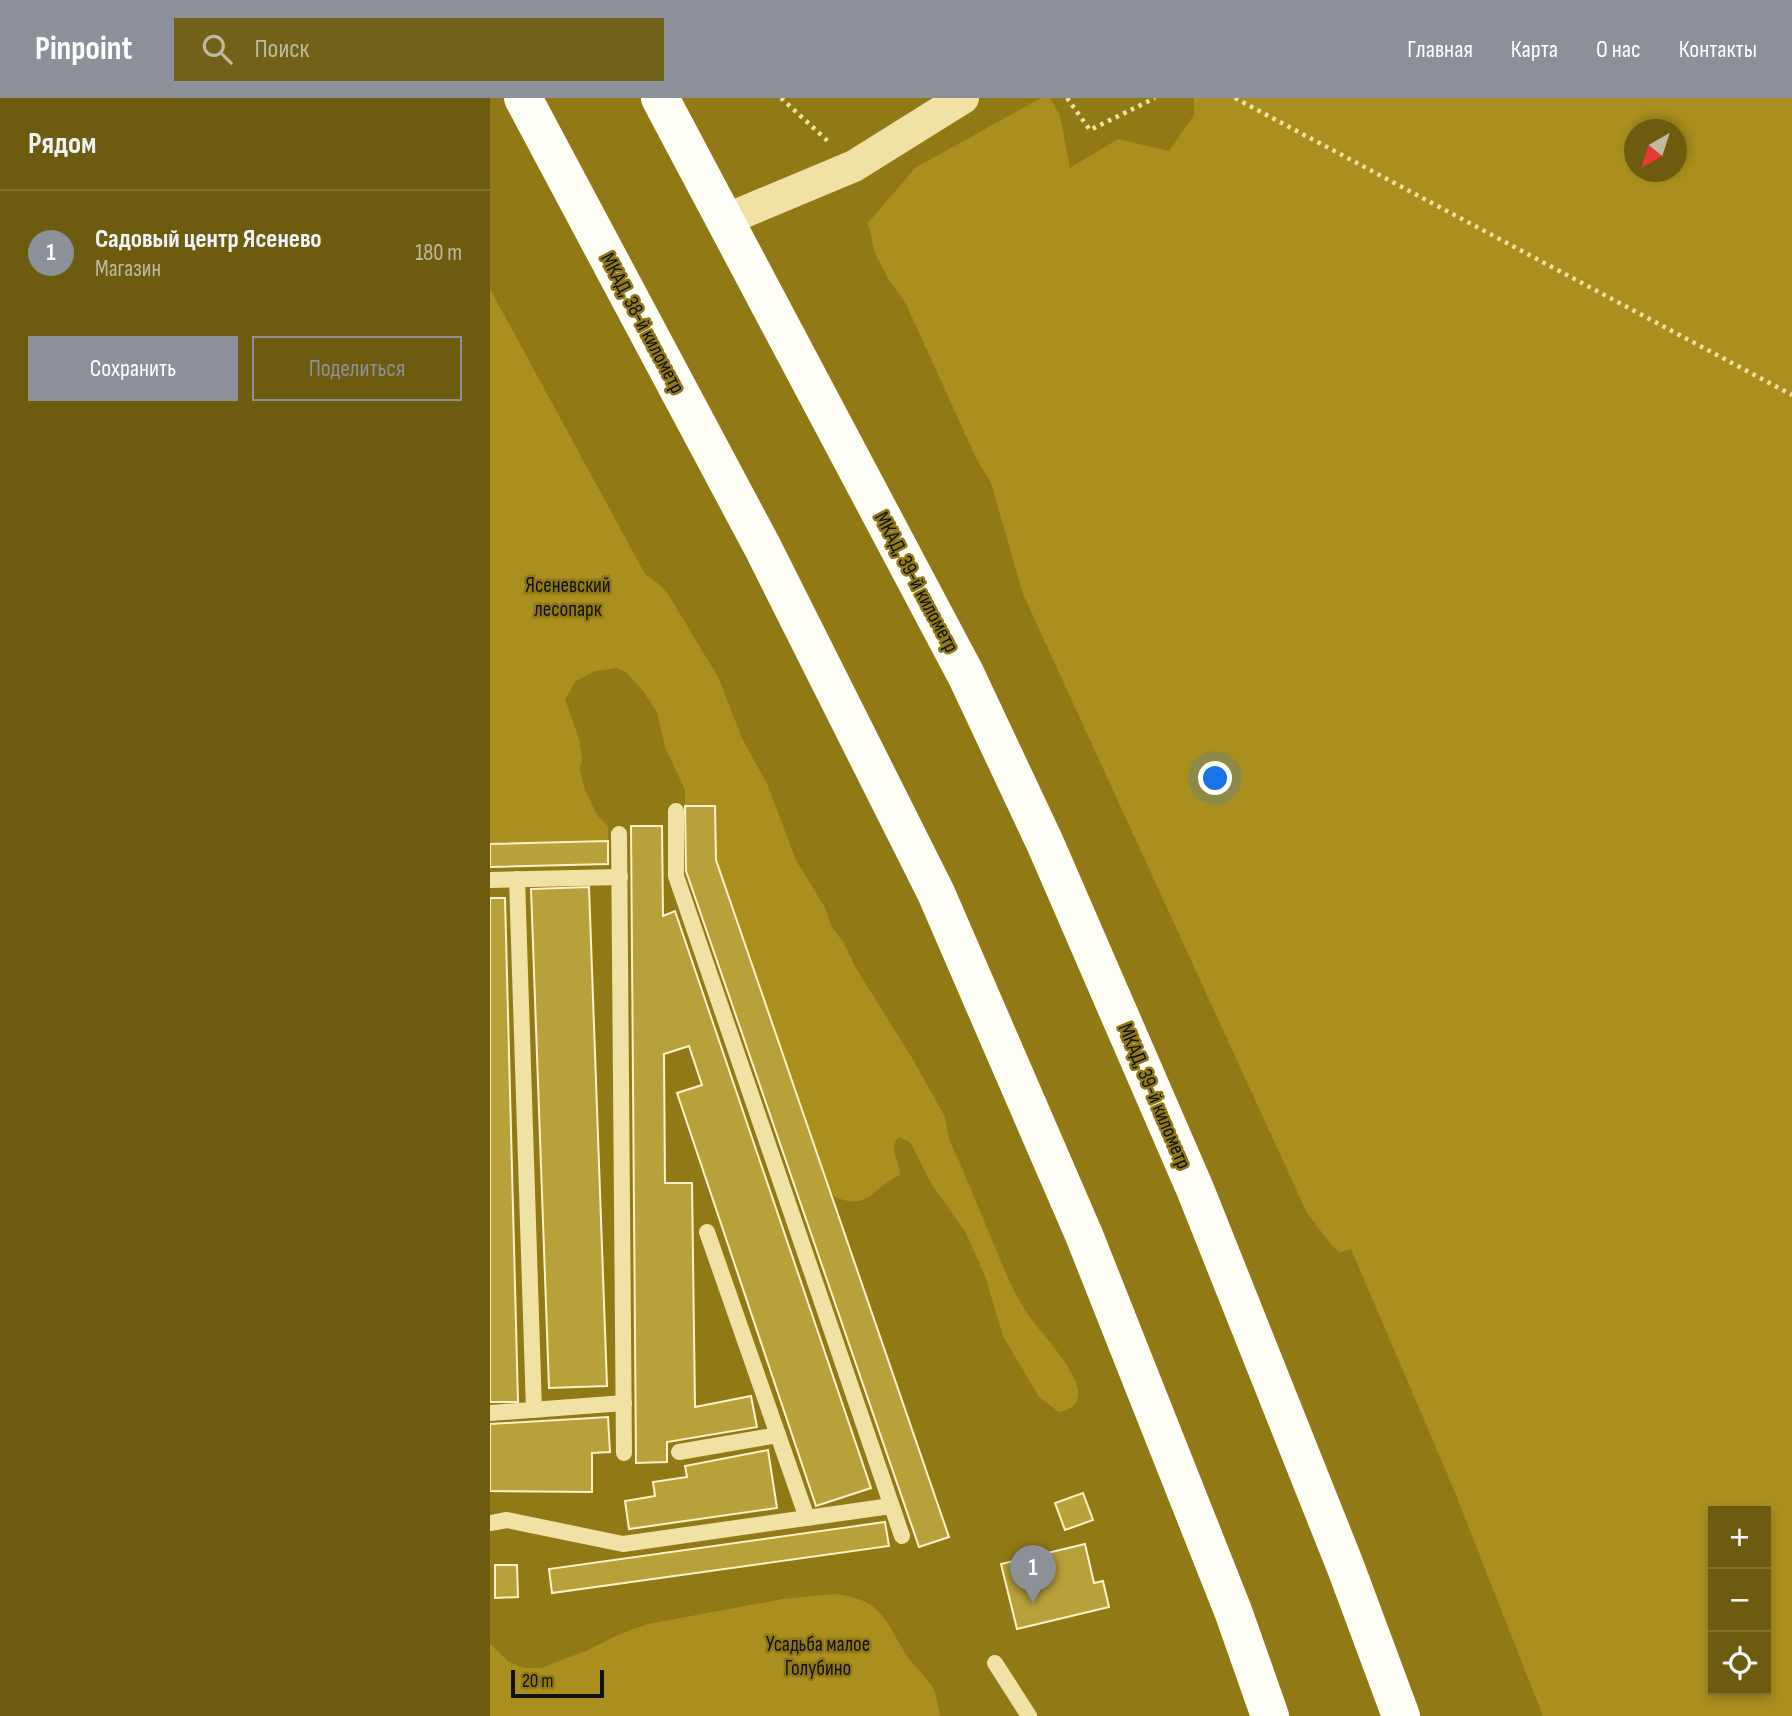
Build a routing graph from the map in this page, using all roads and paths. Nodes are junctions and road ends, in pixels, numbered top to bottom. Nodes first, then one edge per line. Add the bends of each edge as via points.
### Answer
1 (523, 98) edge
2 (660, 98) edge
3 (781, 98) edge
4 (963, 98) edge
5 (1067, 98) edge
6 (1156, 98) edge
7 (1235, 98) edge
8 (854, 166) junction
9 (725, 220) junction
10 (1792, 395) edge
11 (676, 811) dead end
12 (619, 834) dead end
13 (620, 877) junction
14 (490, 880) edge
15 (517, 880) junction
16 (707, 1232) dead end
17 (624, 1403) junction
18 (534, 1410) junction
19 (490, 1412) edge
20 (778, 1435) junction
21 (678, 1452) dead end
22 (624, 1453) dead end
23 (891, 1506) junction
24 (807, 1518) junction
25 (490, 1523) edge
26 (902, 1536) dead end
27 (995, 1663) dead end
28 (1029, 1716) edge
29 (1270, 1716) edge
30 (1401, 1716) edge

1 - 29 highway, МКАД, 38-й километр via 763,548 936,893 1078,1222 1233,1611
2 - 9 highway
3 - 8 path
4 - 8 street
5 - 6 path via 1090,130
7 - 10 path
8 - 9 street
9 - 30 highway, МКАД, 39-й километр via 966,675 1051,855 1195,1189
11 - 23 lane via 676,876
12 - 13 lane
13 - 15 lane
13 - 17 lane
14 - 15 lane
15 - 18 lane
16 - 20 lane
17 - 18 lane
17 - 22 lane
18 - 19 lane
20 - 21 lane
20 - 24 lane
23 - 24 lane
23 - 26 lane
24 - 25 lane via 623,1544 507,1520
27 - 28 lane

